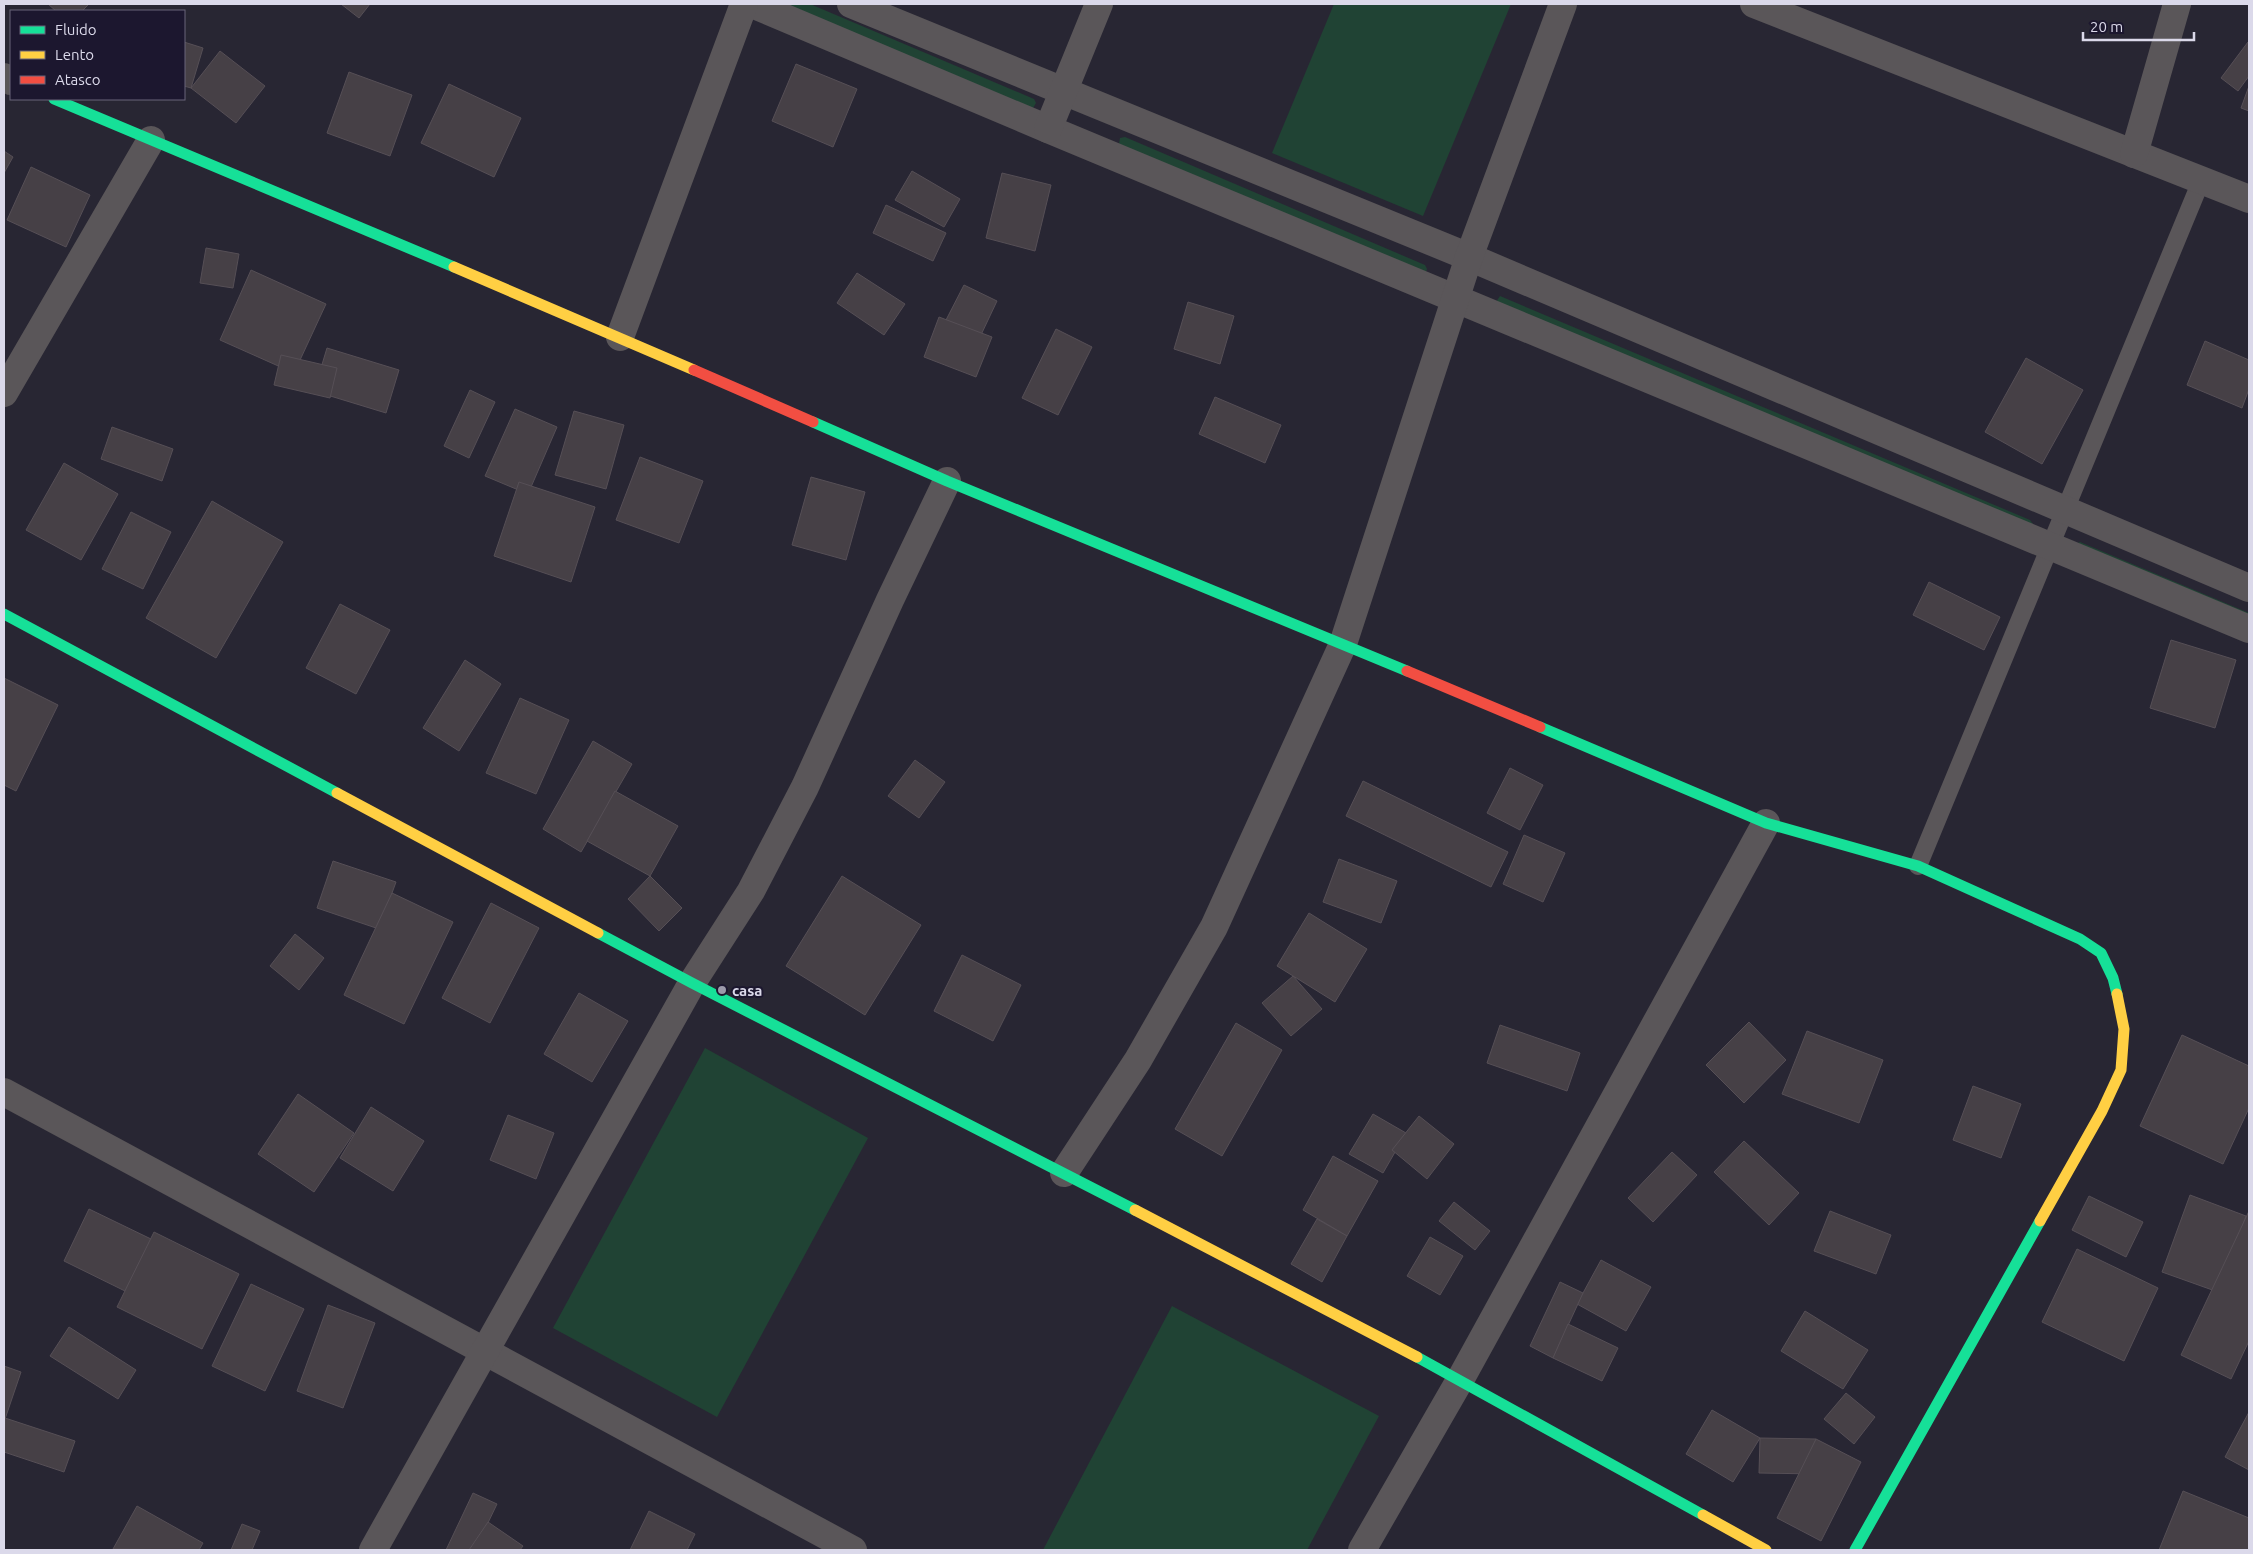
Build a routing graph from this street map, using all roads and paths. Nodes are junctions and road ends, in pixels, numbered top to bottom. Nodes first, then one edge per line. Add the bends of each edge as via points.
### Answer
1 (744, 4) edge
2 (752, 4) edge
3 (852, 4) edge
4 (1099, 4) edge
5 (1563, 4) edge
6 (1754, 4) edge
7 (2177, 4) edge
8 (1062, 91) junction
9 (56, 100) edge
10 (1048, 129) junction
11 (151, 140) junction
12 (2134, 154) junction
13 (2201, 181) junction
14 (2249, 199) edge
15 (1469, 257) junction
16 (1456, 299) junction
17 (620, 337) junction
18 (4, 393) edge
19 (947, 481) junction
20 (2064, 509) junction
21 (2049, 545) junction
22 (2249, 588) edge
23 (4, 614) edge
24 (2249, 629) edge
25 (1343, 644) junction
26 (1766, 823) junction
27 (1918, 866) junction
28 (692, 983) junction
29 (4, 1092) edge
30 (1064, 1174) junction
31 (484, 1351) junction
32 (1460, 1380) junction
33 (373, 1550) edge
34 (853, 1550) edge
35 (1362, 1550) edge
36 (1766, 1550) edge
37 (1855, 1550) edge

1 - 17 street
2 - 10 street
3 - 8 street
4 - 8 street
5 - 15 street
6 - 12 street
7 - 12 street
8 - 10 street
8 - 15 street
9 - 11 street
10 - 16 street
11 - 17 street
11 - 18 street
12 - 13 street
13 - 14 street
13 - 20 lane
15 - 16 street
15 - 20 street
16 - 21 street
16 - 25 street
17 - 19 street
19 - 25 street
19 - 28 street via 805,787 750,891
20 - 21 lane
20 - 22 street
21 - 24 street
21 - 27 lane
23 - 28 street
25 - 26 street
25 - 30 street via 1214,928 1138,1060
26 - 27 street
26 - 32 street
27 - 37 street via 2080,939 2101,953 2113,978 2124,1029 2121,1070 2102,1111
28 - 30 street
28 - 31 street
29 - 31 street
30 - 32 street
31 - 33 street
31 - 34 street
32 - 35 street
32 - 36 street

